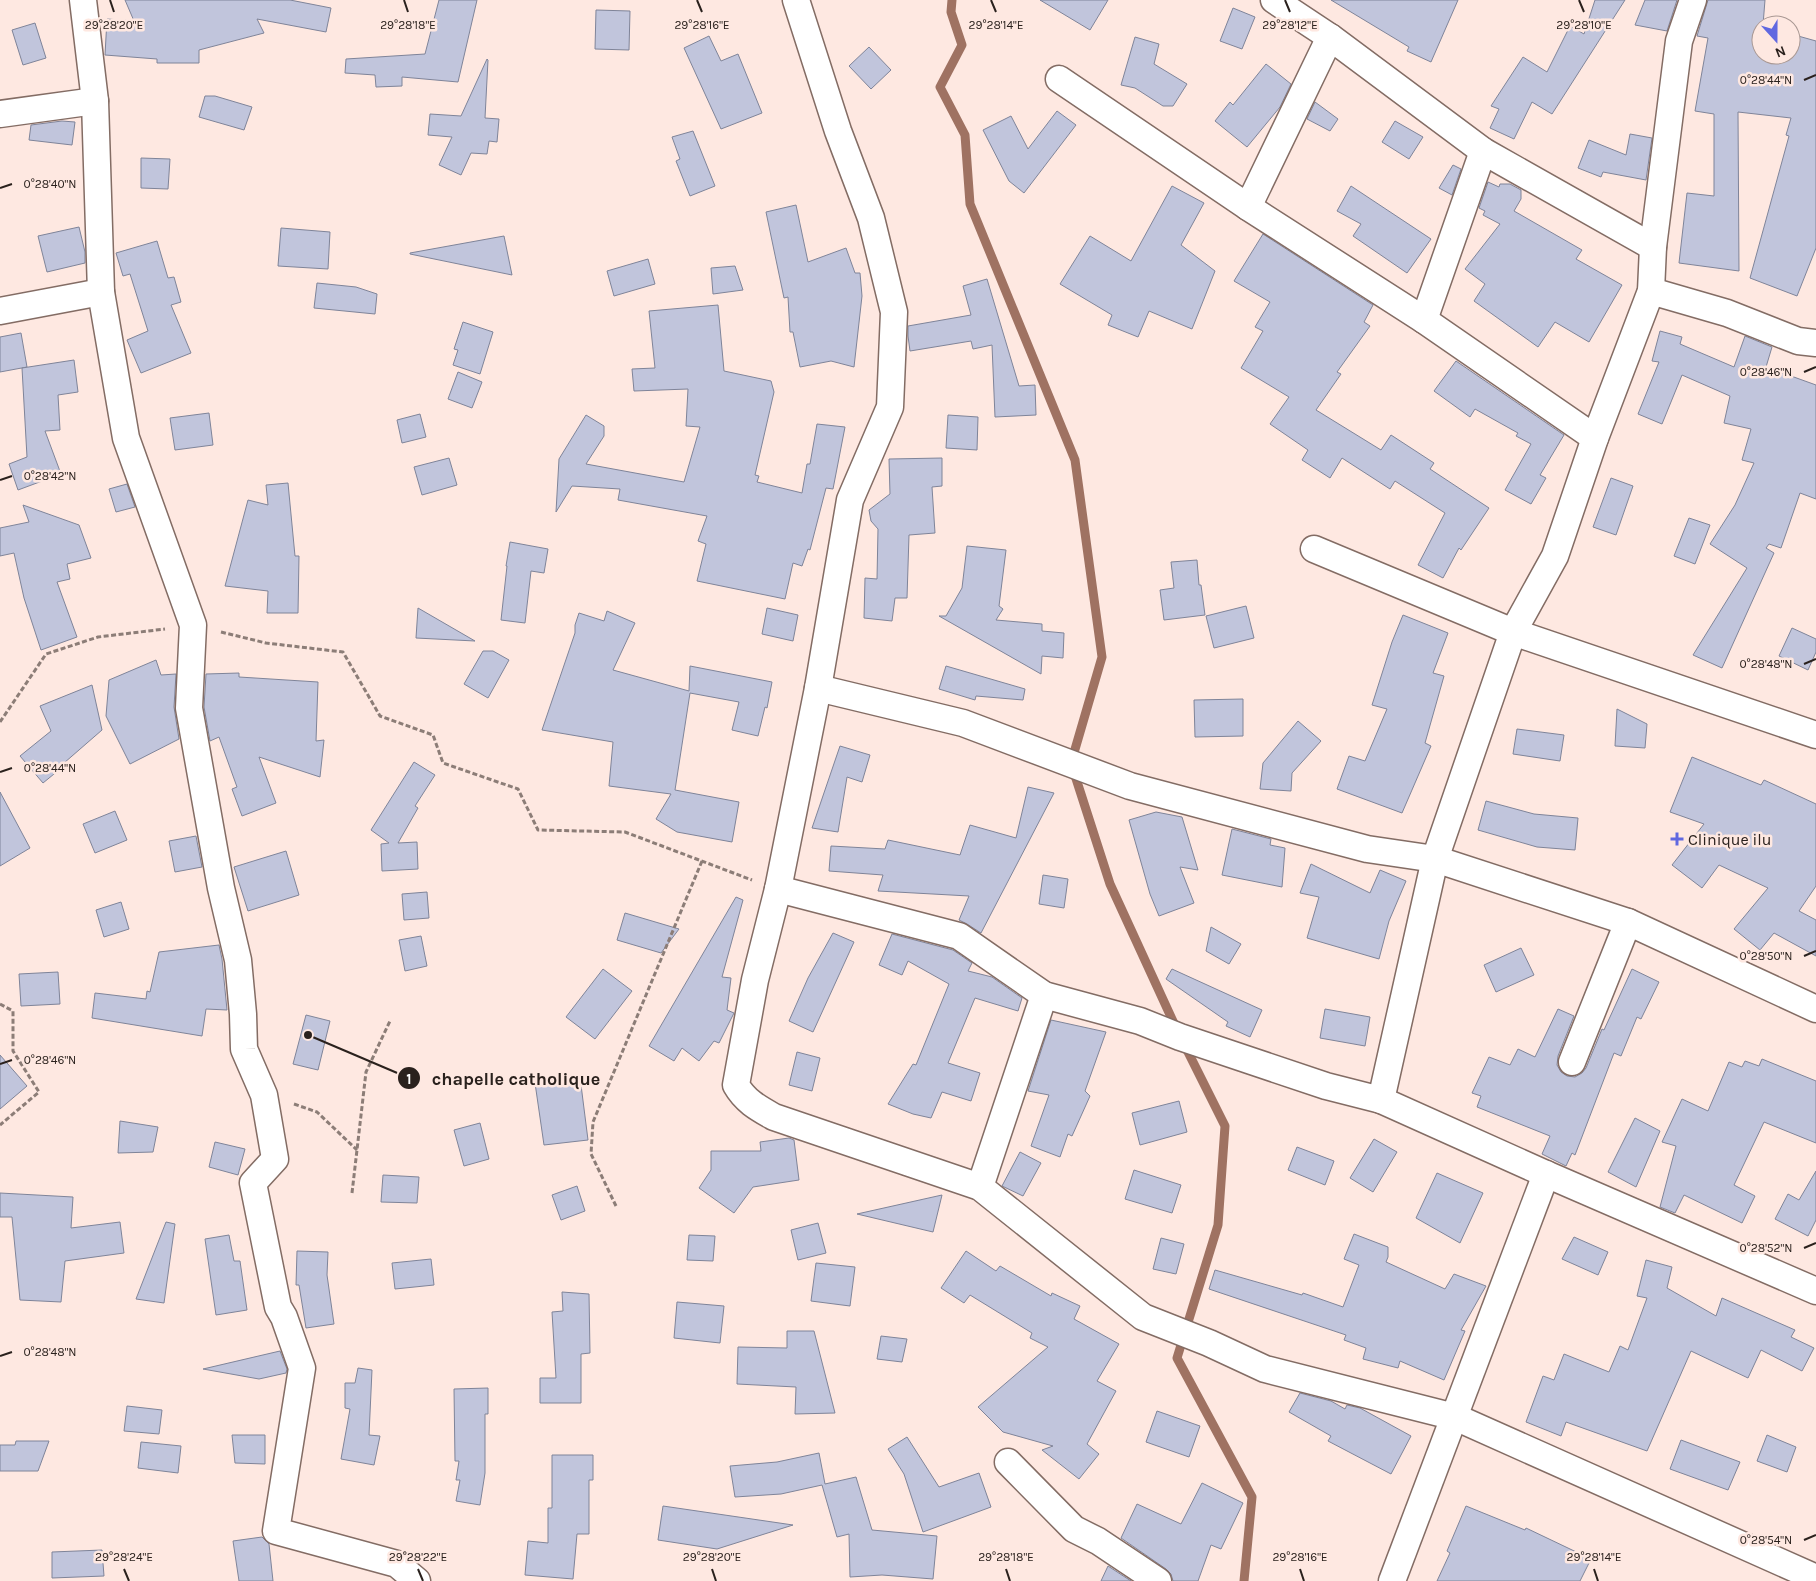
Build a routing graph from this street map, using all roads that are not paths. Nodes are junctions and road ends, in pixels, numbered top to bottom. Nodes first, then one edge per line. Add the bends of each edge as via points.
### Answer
1 (83, 0) edge
2 (796, 0) edge
3 (1274, 0) edge
4 (1693, 0) edge
5 (1330, 37) junction
6 (1058, 79) dead end
7 (95, 101) junction
8 (0, 114) edge
9 (1483, 151) junction
10 (1248, 207) junction
11 (1653, 247) junction
12 (1650, 291) junction
13 (100, 292) junction
14 (0, 311) edge
15 (1424, 320) junction
16 (1816, 343) edge
17 (1595, 438) junction
18 (1314, 549) dead end
19 (1513, 632) junction
20 (818, 688) junction
21 (1816, 736) edge
22 (1435, 859) junction
23 (778, 889) junction
24 (1628, 922) junction
25 (1044, 995) junction
26 (1816, 1009) edge
27 (1572, 1062) dead end
28 (1381, 1100) junction
29 (1546, 1174) junction
30 (980, 1187) junction
31 (1816, 1290) edge
32 (1455, 1417) junction
33 (1008, 1462) dead end
34 (1816, 1578) edge
35 (417, 1581) edge
36 (1158, 1581) edge
37 (1392, 1581) edge

1 - 7 street
2 - 20 street via 838,131 871,218 894,312 890,407 850,500
3 - 5 street
4 - 11 street via 1679,41
5 - 9 street
5 - 10 street
6 - 10 street
7 - 8 street
7 - 13 street
9 - 11 street
9 - 15 street
10 - 15 street
11 - 12 street
12 - 16 street via 1727,313 1798,341
12 - 17 street
13 - 14 street
13 - 35 street via 126,438 193,625 190,708 221,888 238,960 244,1049 264,1095 275,1159 253,1183 278,1307 302,1368 276,1531 397,1564
15 - 17 street
17 - 19 street via 1556,556
18 - 19 street
19 - 21 street
19 - 22 street
20 - 22 street via 963,723 1130,786 1367,849
20 - 23 street
22 - 24 street
22 - 28 street
23 - 25 street via 959,936
23 - 30 street via 755,980 736,1085 743,1097 774,1117
24 - 26 street
24 - 27 street
25 - 28 street via 1140,1021 1326,1086
25 - 30 street
28 - 29 street
29 - 31 street
29 - 32 street
30 - 32 street via 1143,1317 1265,1369
32 - 34 street
32 - 37 street
33 - 36 street via 1074,1529

